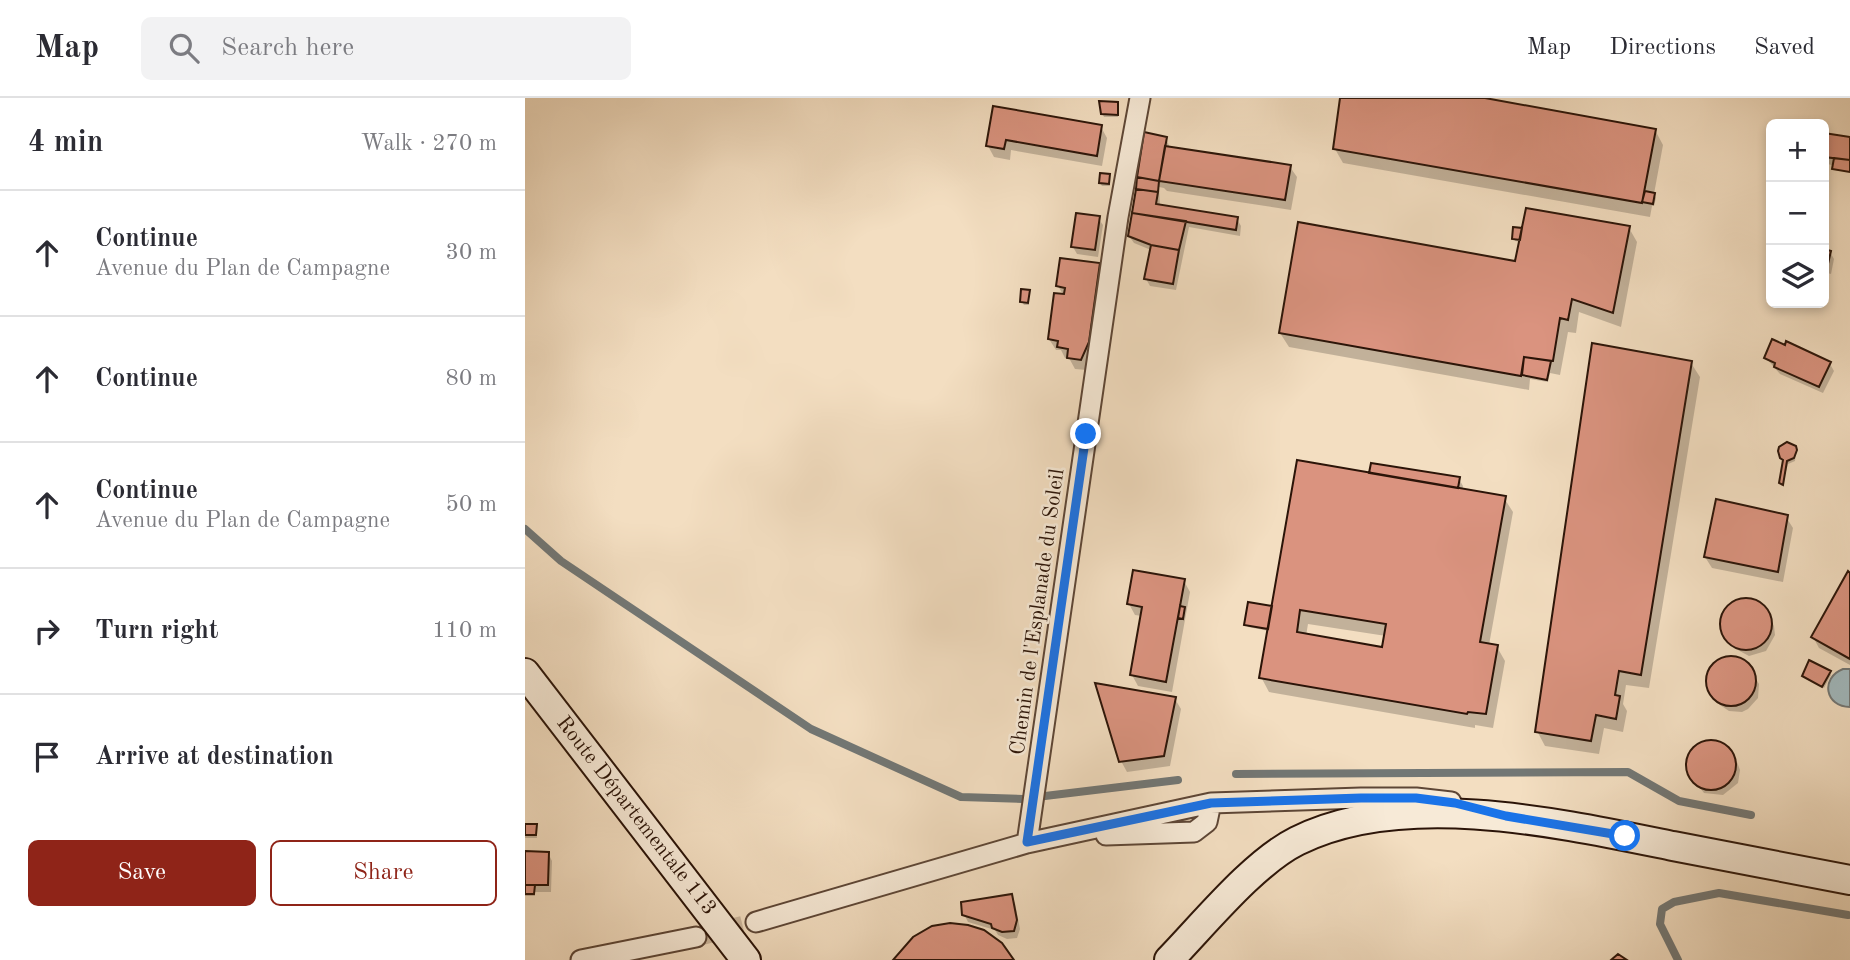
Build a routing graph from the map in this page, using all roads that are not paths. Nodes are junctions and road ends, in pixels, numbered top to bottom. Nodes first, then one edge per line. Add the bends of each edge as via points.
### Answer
1 (1140, 98) edge
2 (525, 673) edge
3 (1506, 816) junction
4 (1027, 842) junction
5 (1850, 880) edge
6 (756, 922) tunnel mouth
7 (696, 937) tunnel mouth
8 (581, 960) edge
9 (746, 960) edge
10 (1169, 960) edge

1 - 4 street, Chemin de l'Esplanade du Soleil via 1118,217
2 - 9 main road, Route Départementale 113
3 - 4 street via 1416,798 1211,803 1207,822 1194,832 1064,835
3 - 5 main road
3 - 10 main road via 1401,814 1358,819 1296,841 1266,860
4 - 6 street
7 - 8 street

